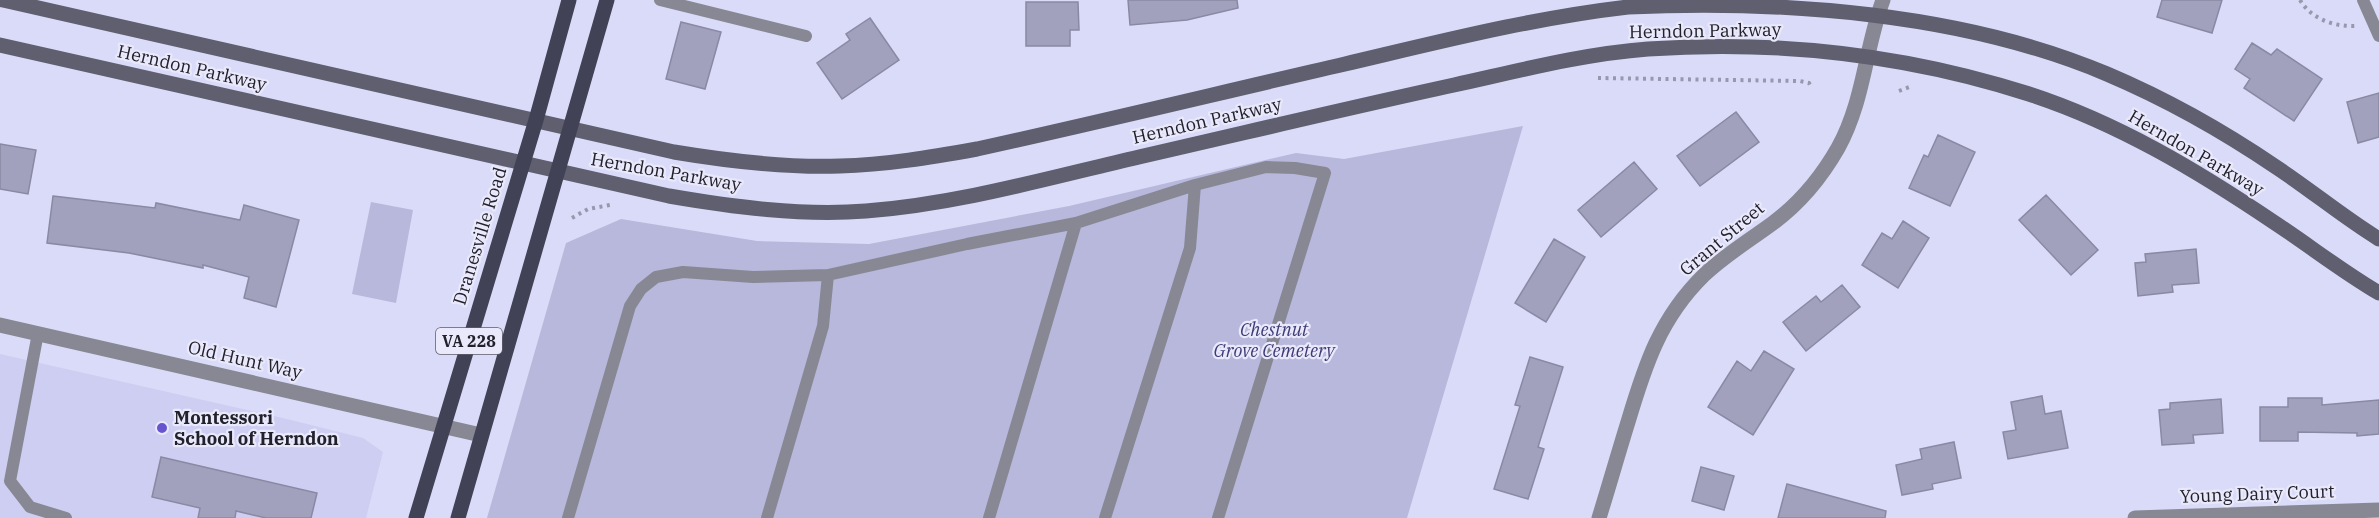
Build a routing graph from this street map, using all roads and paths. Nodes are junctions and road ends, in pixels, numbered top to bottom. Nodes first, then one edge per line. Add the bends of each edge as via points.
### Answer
1 (3, 0) edge
2 (569, 0) edge
3 (607, 0) edge
4 (660, 0) edge
5 (2300, 0) edge
6 (2363, 0) edge
7 (1881, 6) edge
8 (2371, 22) junction
9 (806, 36) dead end
10 (2379, 36) edge
11 (0, 45) edge
12 (1870, 55) junction
13 (1916, 84) dead end
14 (1899, 91) dead end
15 (536, 120) junction
16 (571, 129) junction
17 (523, 164) junction
18 (558, 172) junction
19 (1195, 185) junction
20 (1076, 223) junction
21 (2379, 239) edge
22 (828, 275) junction
23 (2379, 293) edge
24 (0, 325) edge
25 (38, 333) junction
26 (443, 424) junction
27 (481, 435) junction
28 (2379, 510) edge
29 (66, 518) edge
30 (416, 518) edge
31 (458, 518) edge
32 (568, 518) edge
33 (767, 518) edge
34 (989, 518) edge
35 (1105, 518) edge
36 (1218, 518) edge
37 (1599, 518) edge
38 (2135, 518) edge

1 - 15 main road, Herndon Parkway
2 - 15 main road, Dranesville Road
3 - 16 main road
4 - 9 lane
5 - 8 path via 2313,14 2329,22 2347,26
6 - 8 lane
7 - 12 street, Grant Street
7 - 16 main road, Herndon Parkway via 1722,0 1579,14 1434,42 988,146 889,163 829,166 720,160
7 - 21 main road, Herndon Parkway via 2006,39 2110,75 2236,141
8 - 10 lane
11 - 17 main road, Herndon Parkway
12 - 18 main road, Herndon Parkway via 1728,46 1600,55 951,200 861,211 715,204
12 - 23 main road, Herndon Parkway via 1937,68 2030,94 2118,130 2201,175
12 - 37 street, Grant Street via 1857,104 1825,169 1774,222 1705,274 1659,333
13 - 14 path
15 - 16 main road, Herndon Parkway
15 - 17 main road, Dranesville Road / VA 228
16 - 18 main road
17 - 18 main road, Herndon Parkway
17 - 26 main road, Dranesville Road / VA 228
18 - 27 main road, VA 228
19 - 20 lane
19 - 35 lane via 1190,248
19 - 36 lane via 1266,167 1325,173
20 - 22 lane
20 - 34 lane
22 - 32 lane via 753,277 683,272 656,277 641,289 630,306
22 - 33 lane via 823,326
24 - 25 street, Old Hunt Way
25 - 26 street, Old Hunt Way
25 - 29 lane via 10,481 30,507
26 - 27 street, Old Hunt Way
26 - 30 main road, Dranesville Road / VA 228
27 - 31 main road, VA 228
28 - 38 street, Young Dairy Court

